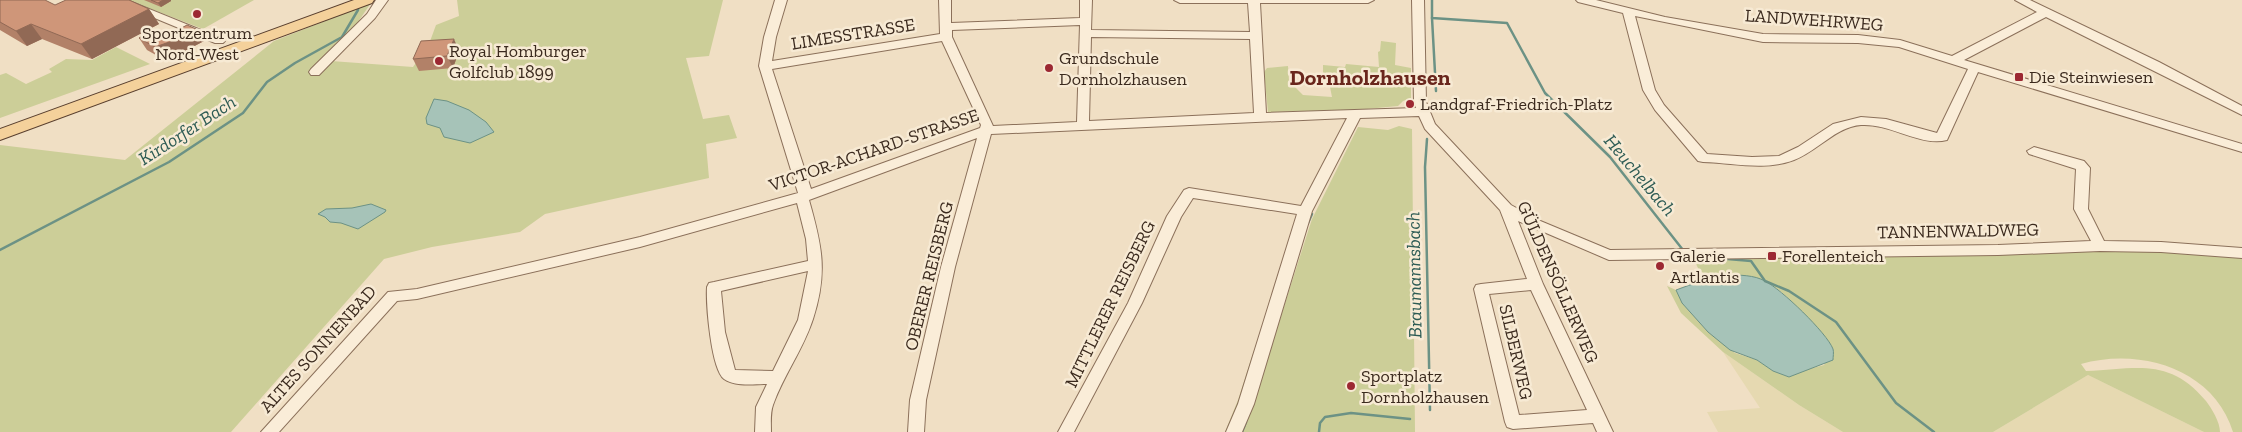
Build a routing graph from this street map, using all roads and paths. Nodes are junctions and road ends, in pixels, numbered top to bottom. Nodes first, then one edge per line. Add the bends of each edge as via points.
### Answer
1 (118, 0) edge
2 (366, 0) edge
3 (382, 0) edge
4 (781, 0) edge
5 (945, 0) edge
6 (1086, 0) edge
7 (1180, 0) edge
8 (1368, 0) edge
9 (1418, 0) edge
10 (1582, 0) edge
11 (2021, 0) edge
12 (1254, 1) junction
13 (1628, 11) junction
14 (2046, 12) junction
15 (1085, 28) junction
16 (946, 32) junction
17 (1255, 36) junction
18 (219, 41) dead end
19 (1954, 60) junction
20 (766, 66) junction
21 (1975, 66) junction
22 (315, 72) dead end
23 (2242, 111) edge
24 (1422, 112) junction
25 (1356, 114) junction
26 (1260, 117) junction
27 (1083, 125) junction
28 (987, 130) junction
29 (0, 135) edge
30 (2242, 148) edge
31 (2034, 152) dead end
32 (804, 196) junction
33 (1506, 208) junction
34 (1305, 210) junction
35 (2100, 246) junction
36 (2242, 253) edge
37 (573, 258) joint
38 (816, 264) junction
39 (1536, 284) junction
40 (779, 377) junction
41 (1599, 416) junction
42 (269, 432) edge
43 (763, 432) edge
44 (916, 432) edge
45 (1066, 432) edge
46 (1234, 432) edge
47 (1605, 432) edge

1 - 18 street
2 - 29 main road
3 - 22 street via 371,16
4 - 20 street via 770,36
5 - 16 street
6 - 15 street
7 - 12 street
8 - 12 street
9 - 24 street via 1418,79
10 - 13 street, LANDWEHRWEG
11 - 14 street
12 - 17 street
13 - 19 street, LANDWEHRWEG via 1771,39 1874,40
13 - 21 street via 1649,90 1659,107 1703,158 1776,161 1795,156 1837,127 1852,122 1869,121 1934,138 1942,137
14 - 19 street
14 - 23 street
15 - 16 street, LIMESSTRASSE
15 - 17 street, LIMESSTRASSE
15 - 27 street
16 - 20 street, LIMESSTRASSE
16 - 28 street via 988,125
17 - 26 street
19 - 21 street, LANDWEHRWEG
20 - 32 street
21 - 30 street, LANDWEHRWEG
24 - 25 street, VICTOR-ACHARD-STRASSE
24 - 33 street, GÜLDENSÖLLERWEG via 1434,132
25 - 26 street, VICTOR-ACHARD-STRASSE
25 - 34 street
26 - 27 street, VICTOR-ACHARD-STRASSE
27 - 28 street, VICTOR-ACHARD-STRASSE
28 - 32 street, VICTOR-ACHARD-STRASSE
28 - 44 street, OBERER REISBERG via 948,268 918,400
31 - 35 street via 2079,164 2083,168 2081,209
32 - 37 street, VICTOR-ACHARD-STRASSE
32 - 38 street
33 - 35 street, TANNENWALDWEG via 1609,255
33 - 39 street, GÜLDENSÖLLERWEG
34 - 45 street, MITTLERER REISBERG via 1189,192 1174,216 1135,303
34 - 46 street via 1246,404
35 - 36 street, TANNENWALDWEG
37 - 42 street, ALTES SONNENBAD via 417,294 393,296
38 - 40 street via 805,320
38 - 40 street via 714,287 720,341 729,374 736,377
39 - 41 street, GÜLDENSÖLLERWEG
39 - 41 street, SILBERWEG via 1481,289 1513,422
40 - 43 street via 764,407
41 - 47 street, GÜLDENSÖLLERWEG

